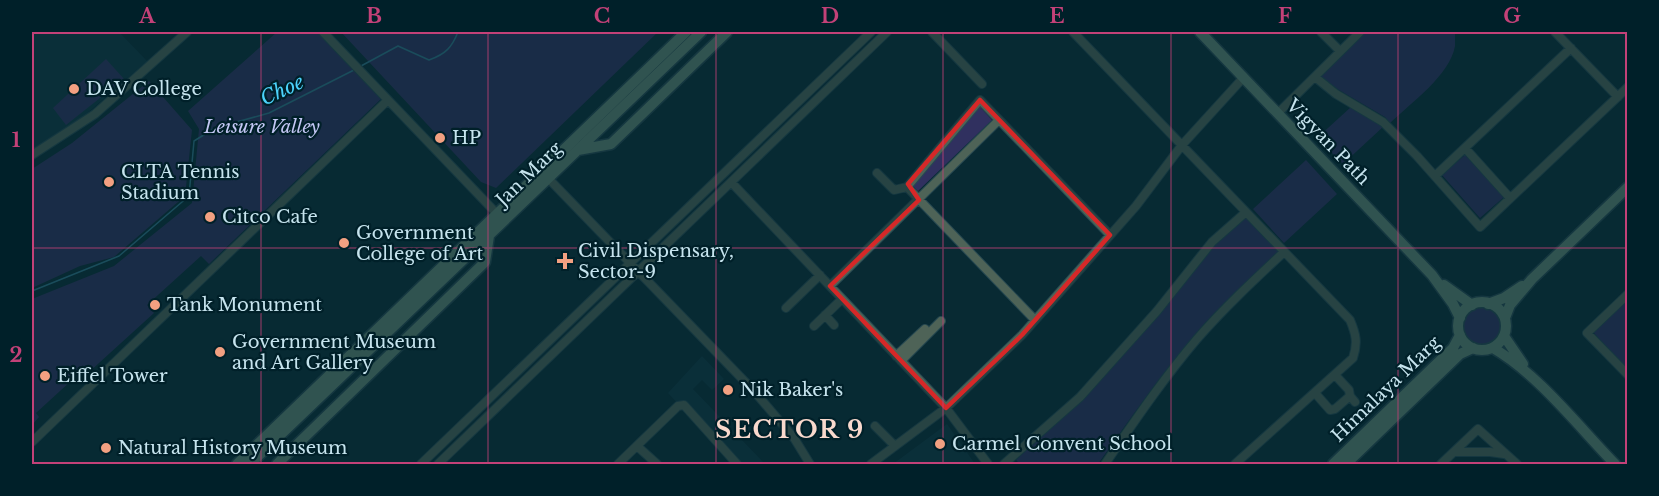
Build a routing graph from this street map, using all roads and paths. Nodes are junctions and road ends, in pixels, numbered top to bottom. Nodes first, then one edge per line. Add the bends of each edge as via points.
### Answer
1 (187, 32) edge
2 (323, 32) edge
3 (686, 32) edge
4 (701, 32) edge
5 (727, 32) edge
6 (871, 32) edge
7 (887, 32) edge
8 (932, 32) edge
9 (1073, 32) edge
10 (1200, 32) edge
11 (1322, 32) edge
12 (1360, 32) edge
13 (1555, 32) edge
14 (1570, 48) junction
15 (1340, 51) junction
16 (1244, 77) junction
17 (1315, 77) junction
18 (982, 84) dead end
19 (1628, 87) edge
20 (1618, 97) junction
21 (388, 100) junction
22 (1278, 113) junction
23 (999, 120) junction
24 (1182, 145) junction
25 (1465, 148) junction
26 (578, 150) junction
27 (32, 155) edge
28 (877, 173) dead end
29 (545, 175) junction
30 (1435, 176) junction
31 (731, 182) junction
32 (907, 187) junction
33 (1628, 188) edge
34 (1510, 198) junction
35 (918, 200) junction
36 (1246, 212) junction
37 (501, 218) junction
38 (1110, 235) junction
39 (489, 236) junction
40 (1284, 252) junction
41 (629, 264) junction
42 (638, 272) junction
43 (1432, 275) junction
44 (820, 276) junction
45 (1532, 279) junction
46 (830, 286) junction
47 (1628, 294) edge
48 (840, 297) junction
49 (1488, 304) junction
50 (1472, 305) junction
51 (786, 308) dead end
52 (825, 315) junction
53 (1460, 318) junction
54 (1505, 318) junction
55 (1035, 320) junction
56 (941, 321) dead end
57 (834, 325) dead end
58 (925, 329) dead end
59 (1460, 336) junction
60 (1504, 336) junction
61 (1473, 348) junction
62 (1492, 348) junction
63 (898, 358) junction
64 (1335, 375) junction
65 (1628, 375) edge
66 (1533, 379) junction
67 (1315, 393) junction
68 (946, 408) junction
69 (875, 426) dead end
70 (32, 442) edge
71 (637, 446) junction
72 (895, 446) junction
73 (1454, 452) junction
74 (1506, 454) junction
75 (1109, 463) edge
76 (237, 465) edge
77 (250, 465) edge
78 (277, 465) edge
79 (421, 465) edge
80 (438, 465) edge
81 (618, 465) edge
82 (657, 465) edge
83 (737, 465) edge
84 (810, 465) edge
85 (871, 465) edge
86 (988, 465) edge
87 (1004, 465) edge
88 (1235, 465) edge
89 (1333, 465) edge
90 (1346, 465) edge
91 (1441, 465) edge
92 (1517, 465) edge
93 (1615, 465) edge

1 - 27 street via 95,114
2 - 21 street
3 - 29 main road, Jan Marg
4 - 26 main road, Jan Marg
5 - 26 main road via 611,144
6 - 41 street
7 - 31 street
8 - 18 street
9 - 24 street
10 - 16 main road, Vigyan Path
11 - 15 street
12 - 15 street
13 - 14 street
14 - 20 street
14 - 25 street
15 - 17 street
16 - 22 main road, Vigyan Path
16 - 24 street
17 - 22 street
17 - 30 street via 1383,122
19 - 20 street
20 - 34 street
21 - 37 street
21 - 70 street
22 - 43 main road, Vigyan Path
23 - 32 street via 980,100
23 - 35 street
23 - 38 street
24 - 36 street
24 - 38 street
25 - 30 street
25 - 34 street
26 - 29 main road, Jan Marg
28 - 32 street via 894,190
29 - 37 main road, Jan Marg
29 - 41 street
30 - 34 street via 1480,227
31 - 42 street
31 - 44 street
32 - 35 street
33 - 45 main road
35 - 46 street
35 - 55 street
36 - 40 street
36 - 87 street via 1212,242 1080,397
37 - 39 main road, Jan Marg
37 - 76 main road, Jan Marg
38 - 55 street
39 - 77 main road, Jan Marg
39 - 78 main road via 485,262
40 - 64 street via 1350,320 1357,345 1353,358
40 - 75 street via 1196,339 1155,391
41 - 42 street
41 - 79 street
42 - 80 street
42 - 84 street via 754,391 794,438
43 - 50 main road, Vigyan Path
43 - 53 main road, Vigyan Path
44 - 46 street
44 - 51 street
45 - 49 main road
45 - 54 main road via 1510,305
46 - 48 street
47 - 65 street via 1587,333
48 - 52 street
48 - 52 street via 813,324
48 - 63 street
49 - 50 main road
49 - 54 main road via 1499,309
50 - 53 main road
52 - 57 street
53 - 59 main road
54 - 60 main road
55 - 68 street
56 - 63 street
58 - 63 street
59 - 61 main road
59 - 89 main road, Himalaya Marg via 1453,348
60 - 62 main road
60 - 66 main road
61 - 62 main road
61 - 90 main road, Himalaya Marg via 1460,354
62 - 66 main road
63 - 68 street
64 - 67 street
64 - 67 street via 1352,399 1330,410
66 - 93 main road
67 - 88 street
68 - 72 street
68 - 86 street
69 - 72 street
71 - 81 street
71 - 82 street
71 - 83 street via 678,406 684,405
72 - 85 street
73 - 74 street
73 - 74 street via 1478,429
73 - 91 street
74 - 92 street

